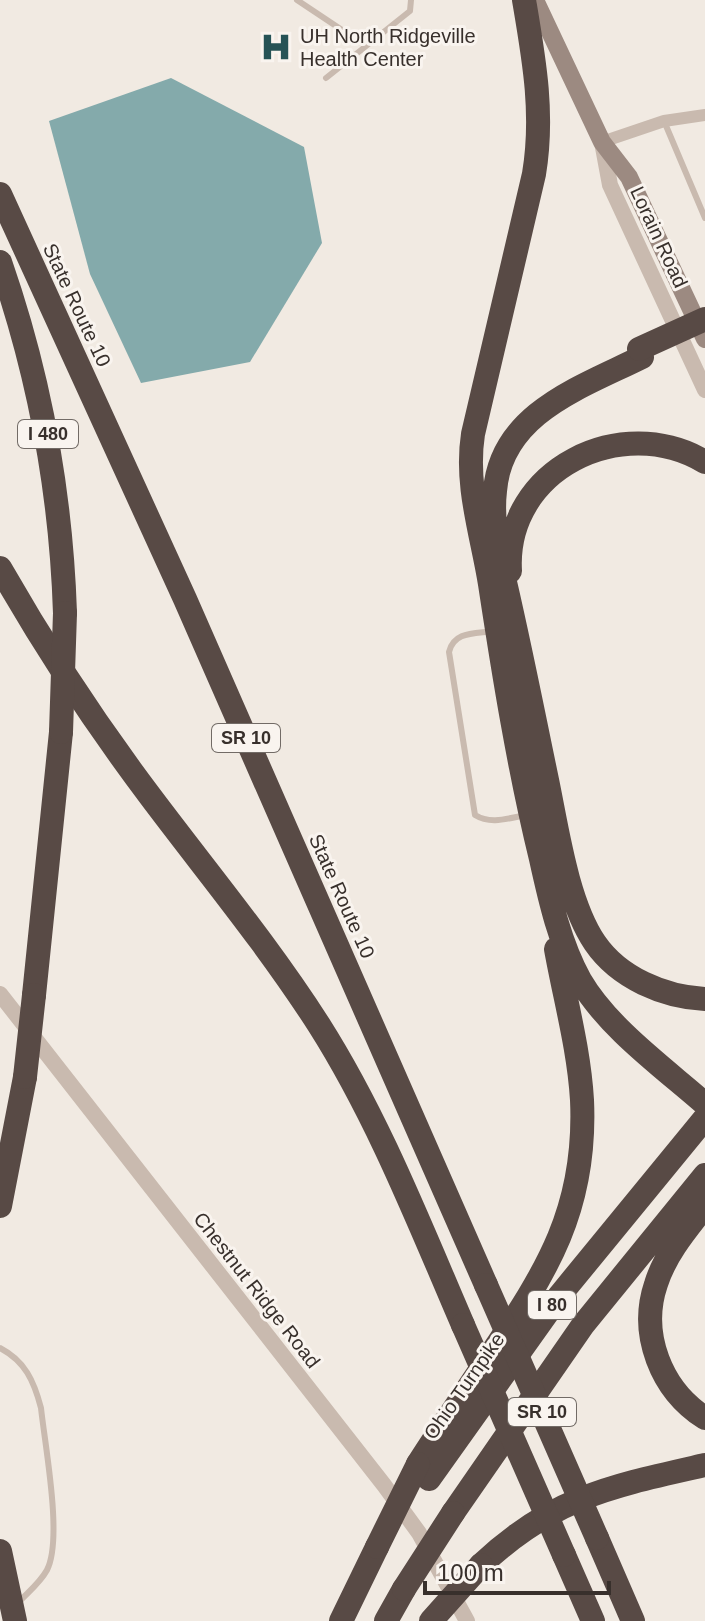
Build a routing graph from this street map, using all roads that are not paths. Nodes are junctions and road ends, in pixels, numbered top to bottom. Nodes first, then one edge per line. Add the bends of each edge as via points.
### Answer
1 (297, 0) edge
2 (411, 0) edge
3 (524, 0) edge
4 (535, 0) edge
5 (366, 46) junction
6 (326, 78) dead end
7 (705, 115) edge
8 (664, 121) junction
9 (602, 142) junction
10 (0, 194) edge
11 (705, 218) edge
12 (0, 262) edge
13 (705, 319) edge
14 (705, 328) edge
15 (705, 339) edge
16 (641, 353) junction
17 (705, 390) edge
18 (705, 462) edge
19 (484, 550) junction
20 (0, 568) edge
21 (505, 624) junction
22 (530, 815) junction
23 (561, 850) junction
24 (545, 876) junction
25 (0, 994) edge
26 (705, 999) edge
27 (705, 1093) edge
28 (705, 1104) edge
29 (705, 1118) edge
30 (705, 1175) edge
31 (0, 1206) edge
32 (705, 1206) edge
33 (0, 1348) edge
34 (705, 1418) edge
35 (705, 1465) edge
36 (424, 1472) junction
37 (0, 1551) edge
38 (14, 1615) edge
39 (341, 1621) edge
40 (386, 1621) edge
41 (431, 1621) edge
42 (467, 1621) edge
43 (593, 1621) edge
44 (633, 1621) edge

1 - 5 lane
2 - 5 lane via 410,11
3 - 19 highway via 537,80 539,136 471,446 471,489
4 - 9 main road, Lorain Road
5 - 6 lane
7 - 8 street
8 - 9 street
8 - 11 lane
9 - 15 main road, Lorain Road via 629,177
9 - 17 street, Lorain Road via 610,185
10 - 44 highway, State Route 10 / SR 10, bridge via 185,599
12 - 31 highway, I 480, bridge via 47,431 65,613 61,732 34,995 25,1077
13 - 16 highway, bridge
14 - 16 highway
16 - 19 highway via 546,393 505,430 484,479
16 - 21 highway via 541,409 503,457 494,517
18 - 21 highway via 669,447 625,443 584,453 558,470 533,497 515,535
19 - 21 highway
20 - 43 highway, SR 10, bridge via 81,699 320,1027 388,1153
21 - 22 highway
21 - 22 lane via 458,636 449,652 475,815 492,821
21 - 23 highway
22 - 24 highway
23 - 26 highway via 583,920 602,952 644,983
23 - 27 highway via 569,927 591,980 630,1025
24 - 28 highway via 565,946 588,992 606,1015
24 - 36 highway via 582,1099 573,1194 544,1273
25 - 42 street, Chestnut Ridge Road via 384,1485 419,1533
29 - 36 highway, Ohio Turnpike / I 80
30 - 40 highway, I 80, bridge via 583,1325 453,1513
32 - 34 highway via 661,1270 651,1323 665,1376
33 - 38 lane via 29,1372 37,1390 54,1537 48,1567
35 - 41 highway, bridge via 575,1500 519,1532
36 - 39 highway, Ohio Turnpike / I 80
37 - 38 highway

